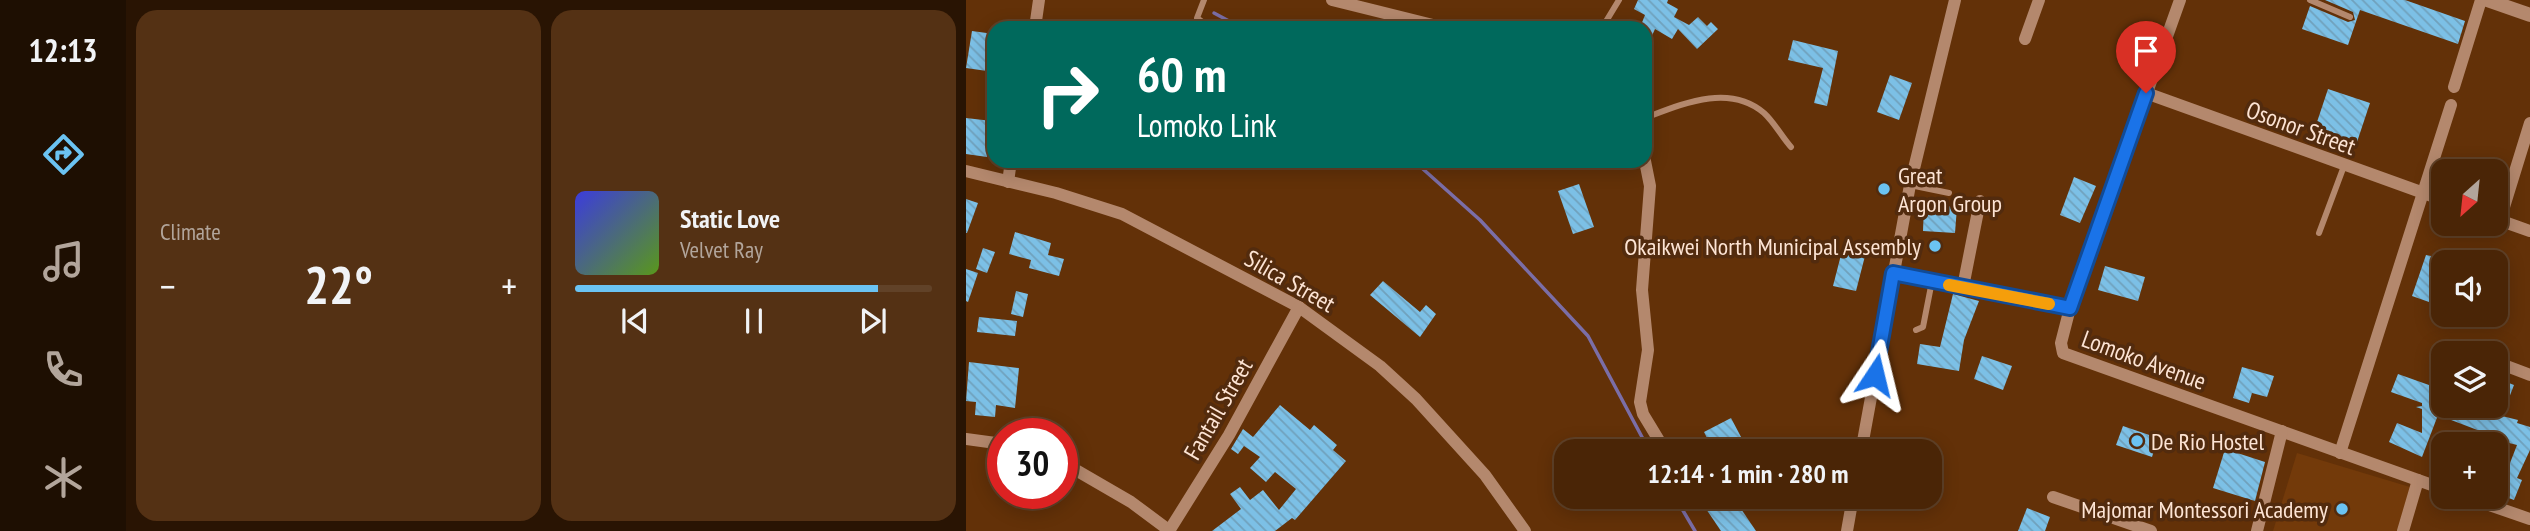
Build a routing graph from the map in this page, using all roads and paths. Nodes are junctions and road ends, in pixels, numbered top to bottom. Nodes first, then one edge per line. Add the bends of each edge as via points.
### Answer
1 (1039, 0) edge
2 (1204, 0) edge
3 (1332, 0) edge
4 (1619, 0) edge
5 (1955, 0) edge
6 (2039, 0) edge
7 (2180, 0) edge
8 (2311, 0) edge
9 (2481, 0) edge
10 (2487, 0) edge
11 (2530, 15) edge
12 (2350, 17) dead end
13 (1036, 21) edge
14 (1201, 21) edge
15 (1417, 21) edge
16 (1606, 21) edge
17 (2025, 38) dead end
18 (2454, 87) dead end
19 (2146, 93) junction
20 (2451, 105) dead end
21 (1652, 115) edge
22 (2530, 123) edge
23 (1791, 147) dead end
24 (2344, 166) junction
25 (1010, 168) edge
26 (1646, 168) edge
27 (966, 171) edge
28 (1008, 182) junction
29 (1910, 185) junction
30 (2508, 189) edge
31 (1949, 193) dead end
32 (2422, 193) junction
33 (2431, 196) edge
34 (1980, 201) dead end
35 (2508, 223) edge
36 (2530, 231) edge
37 (2319, 233) dead end
38 (1893, 273) junction
39 (1932, 281) junction
40 (1963, 287) junction
41 (1299, 307) junction
42 (2070, 308) junction
43 (1916, 330) dead end
44 (2508, 367) edge
45 (2530, 375) edge
46 (2282, 431) junction
47 (966, 439) edge
48 (1658, 439) edge
49 (1863, 439) edge
50 (987, 442) edge
51 (2340, 453) junction
52 (1078, 471) edge
53 (2418, 480) junction
54 (2431, 485) edge
55 (2053, 497) dead end
56 (1851, 509) edge
57 (2501, 509) edge
58 (2530, 519) edge
59 (1169, 531) edge
60 (1525, 531) edge
61 (1847, 531) edge
62 (2151, 531) edge
63 (2257, 531) edge
64 (2403, 531) edge

1 - 13 street
2 - 14 lane via 1197,18
3 - 15 street
4 - 16 lane
5 - 29 street
6 - 17 street
7 - 19 street, Lomoko Avenue
8 - 12 lane
9 - 18 street
10 - 11 street
19 - 24 street, Osonor Street
19 - 42 street, Lomoko Avenue
20 - 32 street
21 - 23 lane via 1695,99 1738,99 1763,113
22 - 30 street
24 - 32 street, Osonor Street
24 - 37 lane
25 - 28 street
26 - 48 street via 1650,186 1642,290 1648,350 1640,402
27 - 28 street, Silica Street
28 - 41 street, Silica Street via 1122,214
29 - 31 lane
29 - 38 street
32 - 33 street, Osonor Street
32 - 51 street
34 - 40 street
35 - 36 street
38 - 39 street
38 - 49 street
39 - 40 street
39 - 43 lane via 1923,327
40 - 42 street
41 - 59 street, Fantail Street
41 - 60 street, Silica Street via 1380,366 1416,399 1485,475
42 - 46 street, Lomoko Avenue via 2061,343 2069,357
44 - 45 street
46 - 51 street, Lomoko Avenue
46 - 63 street
47 - 50 street
51 - 53 street, Lomoko Avenue
52 - 59 street
53 - 54 street, Lomoko Avenue
53 - 64 street
55 - 62 street
56 - 61 street
57 - 58 street

